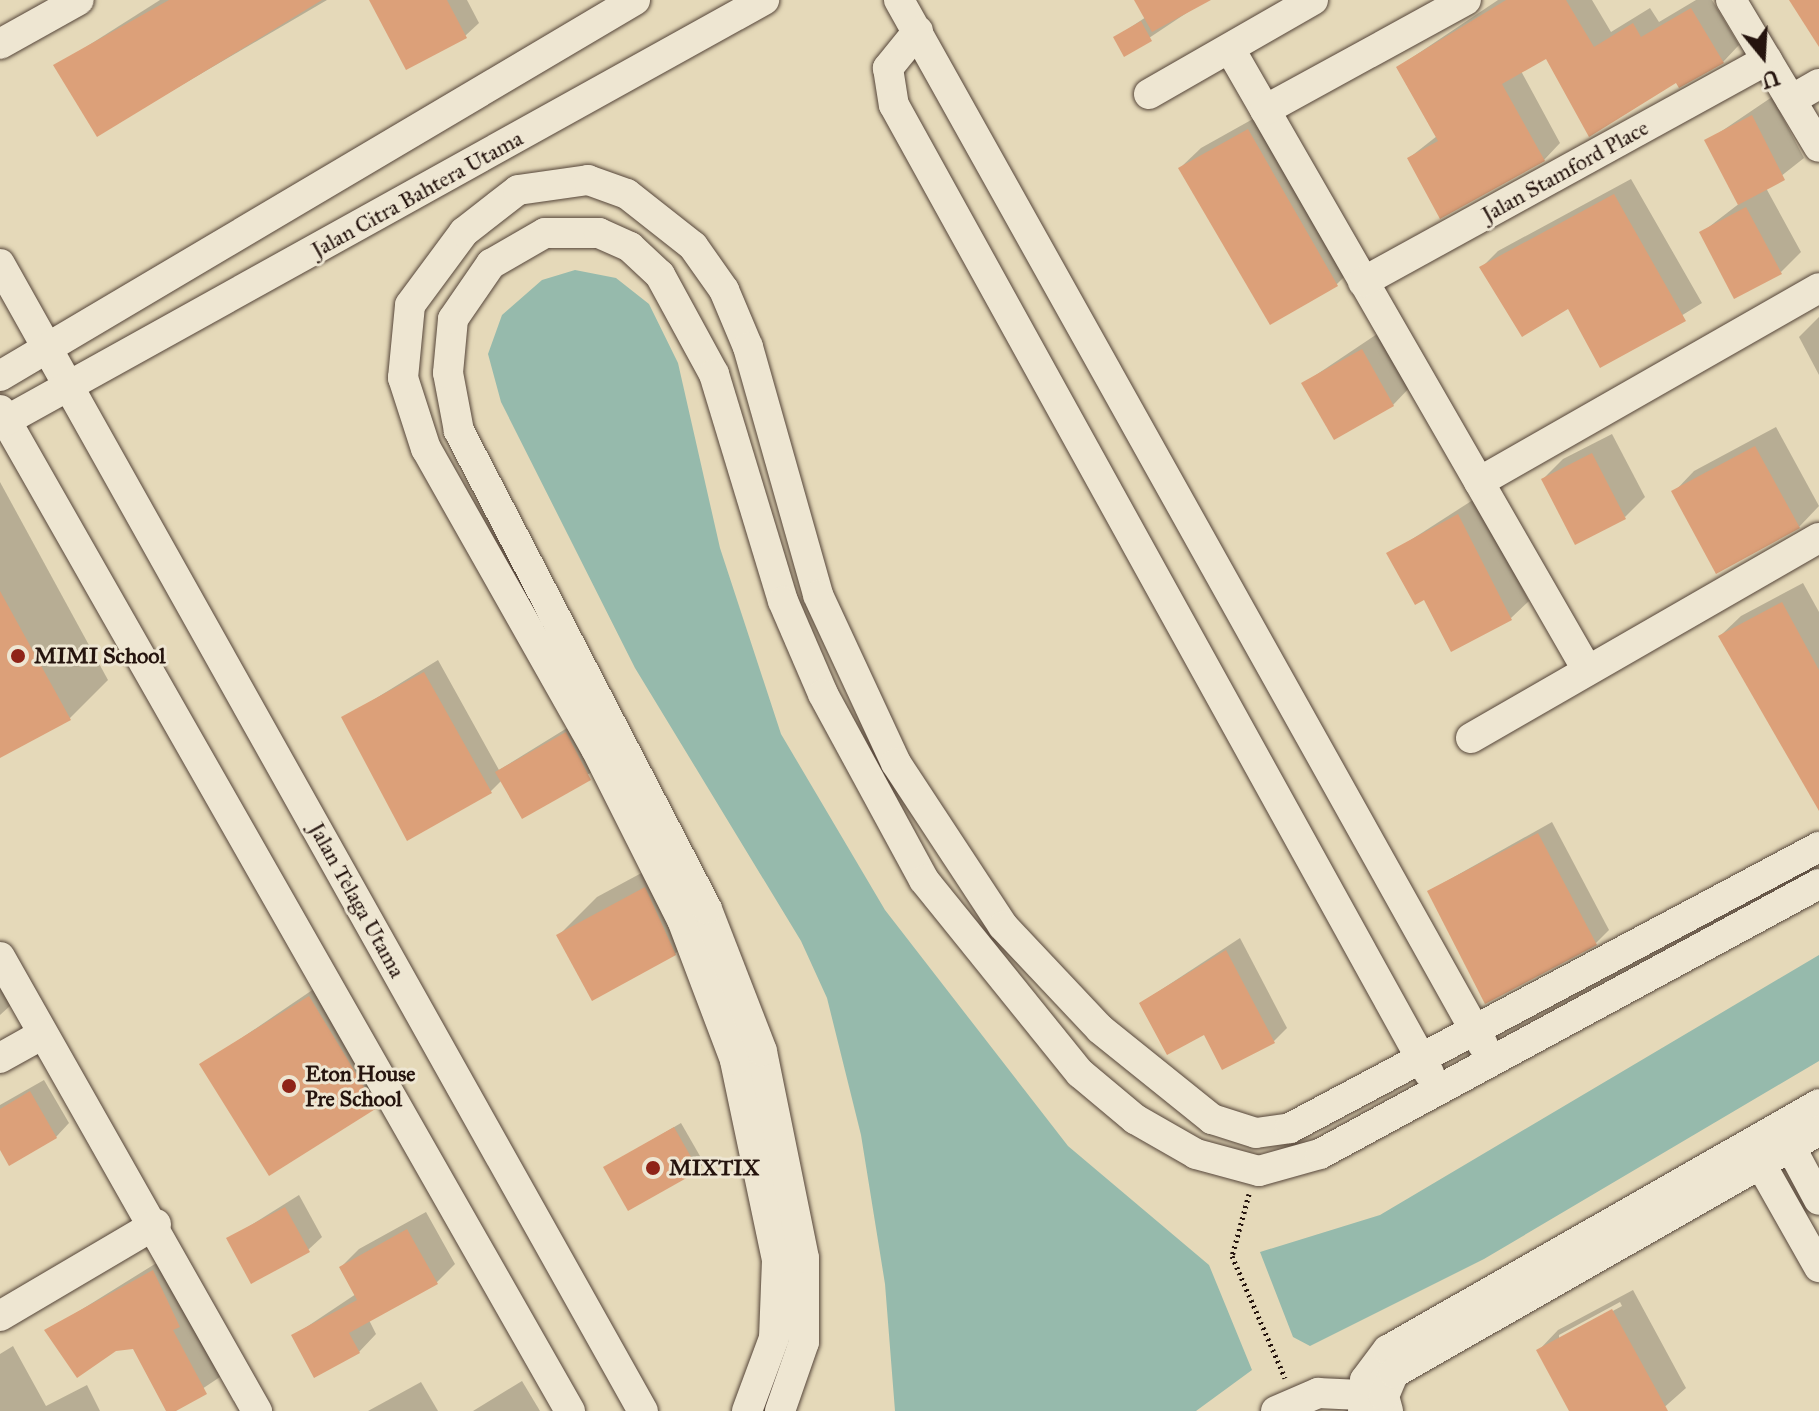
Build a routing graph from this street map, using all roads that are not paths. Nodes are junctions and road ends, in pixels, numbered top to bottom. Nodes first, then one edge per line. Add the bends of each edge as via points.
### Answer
1 (79, 0) edge
2 (635, 0) edge
3 (764, 0) edge
4 (899, 0) edge
5 (1313, 0) edge
6 (1466, 0) edge
7 (1731, 0) edge
8 (918, 31) junction
9 (0, 44) edge
10 (1230, 49) junction
11 (1767, 60) junction
12 (1819, 84) edge
13 (1149, 94) dead end
14 (1791, 100) junction
15 (1265, 110) junction
16 (1819, 147) edge
17 (0, 264) edge
18 (1363, 282) junction
19 (1819, 288) edge
20 (47, 347) junction
21 (0, 376) edge
22 (70, 389) junction
23 (3, 419) edge
24 (1479, 482) junction
25 (1819, 538) edge
26 (1585, 666) junction
27 (1471, 738) dead end
28 (1819, 847) edge
29 (1819, 884) edge
30 (0, 957) edge
31 (1473, 1028) junction
32 (43, 1034) junction
33 (1421, 1057) junction
34 (0, 1058) edge
35 (1495, 1064) junction
36 (1439, 1093) junction
37 (1819, 1104) edge
38 (1819, 1131) edge
39 (1785, 1137) junction
40 (1755, 1154) junction
41 (1819, 1200) edge
42 (156, 1224) junction
43 (1819, 1267) edge
44 (0, 1316) edge
45 (1374, 1403) edge
46 (1286, 1406) edge
47 (252, 1409) edge
48 (570, 1411) edge
49 (643, 1411) edge
50 (747, 1411) edge
51 (780, 1411) edge

1 - 9 street
2 - 20 street
3 - 22 street, Jalan Citra Bahtera Utama
4 - 8 street
5 - 10 street
6 - 15 street
7 - 11 street
8 - 31 street
8 - 33 street via 888,68 894,105
10 - 13 street
10 - 15 street
11 - 14 street
11 - 18 street, Jalan Stamford Place
12 - 14 street
14 - 16 street
15 - 18 street
17 - 20 street, Jalan Telaga Utama
18 - 24 street
19 - 24 street
20 - 21 street
20 - 22 street, Jalan Telaga Utama
22 - 23 street, Jalan Citra Bahtera Utama
22 - 49 street, Jalan Telaga Utama
23 - 48 street
24 - 26 street
25 - 26 street
26 - 27 street
28 - 31 street
29 - 35 street
30 - 32 street
31 - 33 street
31 - 35 street
32 - 34 street
32 - 42 street
33 - 36 street
33 - 50 street via 1290,1128 1256,1133 1212,1119 1100,1029 1003,926 896,763 818,595 748,347 693,246 627,194 588,180 518,190 464,232 410,305 403,378 426,449 596,749 682,920 735,1060 777,1260 774,1338
35 - 36 street
36 - 51 street via 1320,1154 1259,1171 1196,1154 1135,1119 1080,1073 924,880 823,694 783,601 714,374 660,275 630,247 599,233 545,233 491,264 453,319 448,373 459,431 707,909 762,1051 804,1258 804,1342
37 - 39 street
38 - 39 street
39 - 40 street
39 - 41 street
40 - 43 street
40 - 45 street via 1394,1373
42 - 44 street
42 - 47 street
45 - 46 street via 1318,1393

